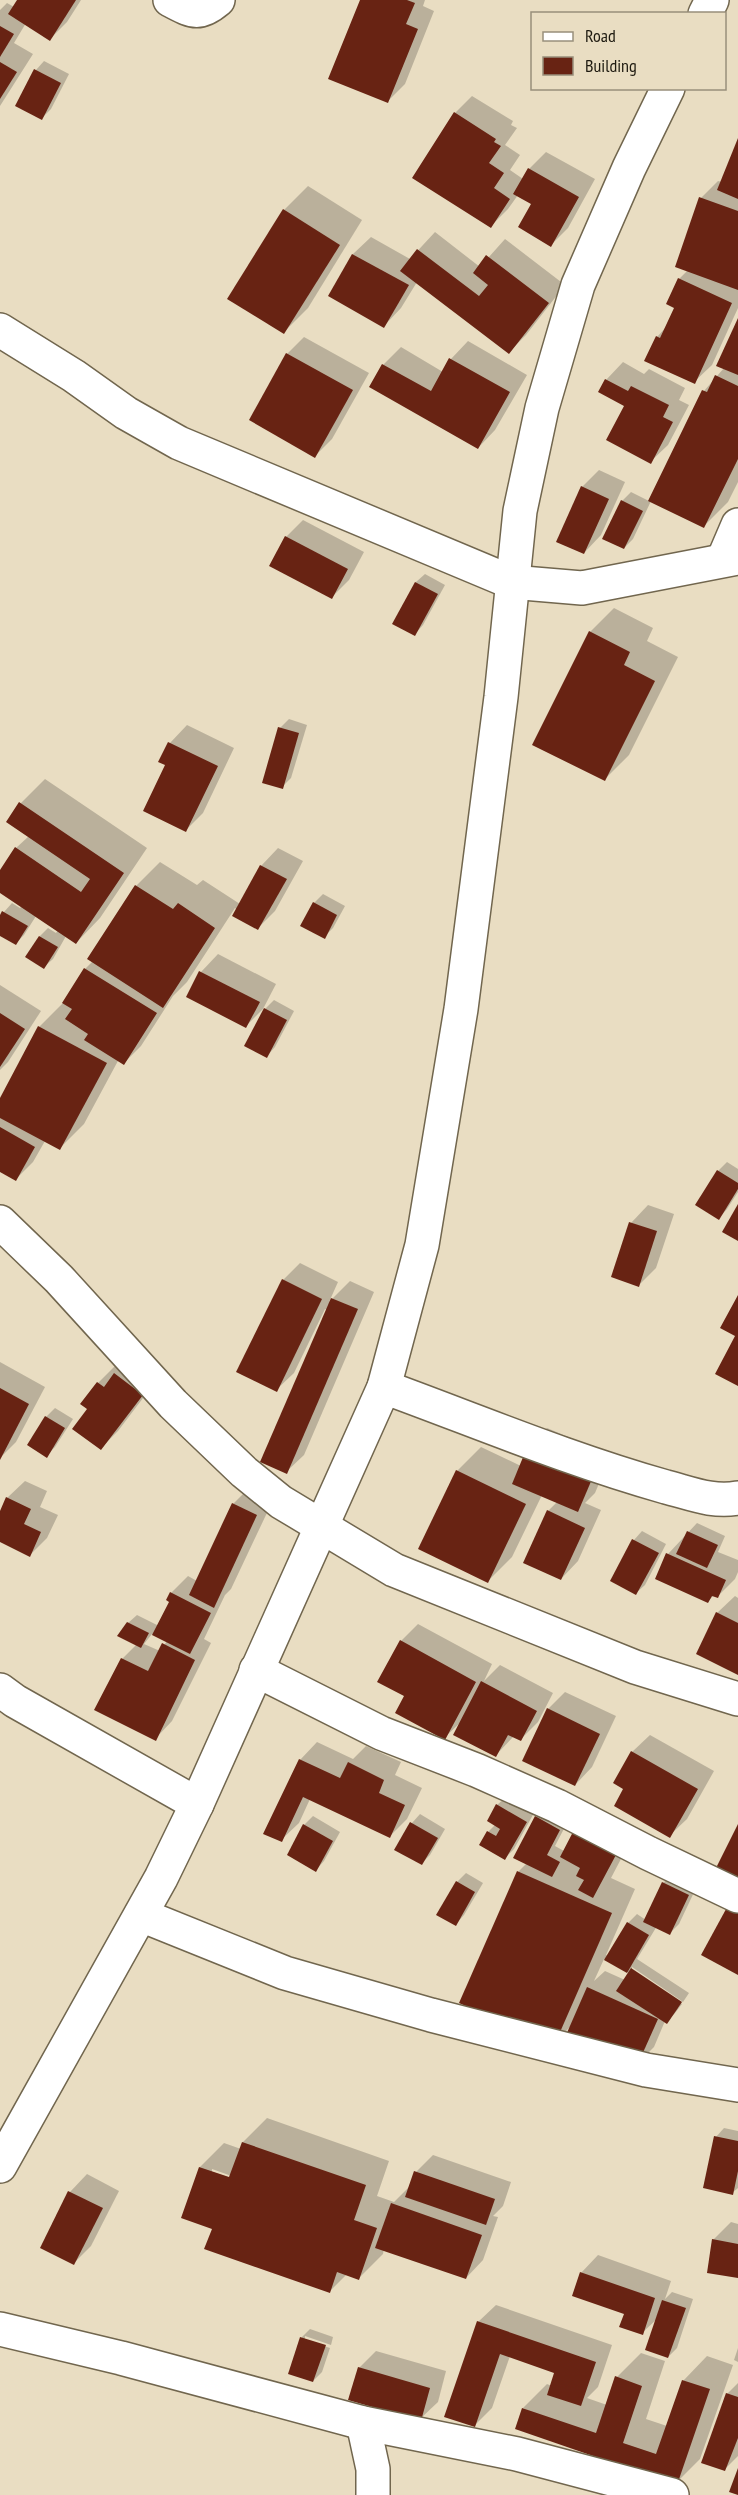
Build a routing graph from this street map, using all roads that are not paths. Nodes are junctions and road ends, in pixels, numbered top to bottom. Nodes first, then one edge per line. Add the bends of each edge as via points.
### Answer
1 (170, 0) edge
2 (218, 0) edge
3 (667, 90) edge
4 (0, 330) edge
5 (738, 525) edge
6 (730, 559) edge
7 (511, 582) junction
8 (0, 1222) edge
9 (384, 1386) junction
10 (738, 1498) edge
11 (320, 1526) junction
12 (256, 1670) junction
13 (0, 1690) edge
14 (738, 1699) edge
15 (197, 1804) junction
16 (738, 1896) edge
17 (141, 1915) junction
18 (738, 2085) edge
19 (0, 2166) edge
20 (0, 2329) edge
21 (363, 2423) junction
22 (373, 2495) edge
23 (672, 2495) edge

1 - 2 street via 192,11 205,11
3 - 7 street via 578,285 542,408 520,511
4 - 7 street via 179,443
5 - 6 street
6 - 7 street via 582,588
7 - 9 street via 501,697 461,1009 422,1245
8 - 11 street via 173,1404 244,1472 281,1502
9 - 10 street via 641,1480 709,1498
9 - 11 street
11 - 12 street
11 - 14 street via 394,1570 498,1614 635,1667
12 - 15 street
12 - 16 street via 381,1733 557,1806
13 - 15 street
15 - 17 street
17 - 18 street via 285,1972 420,2012 646,2070
17 - 19 street
20 - 21 street
21 - 22 street via 373,2469
21 - 23 street via 517,2454

